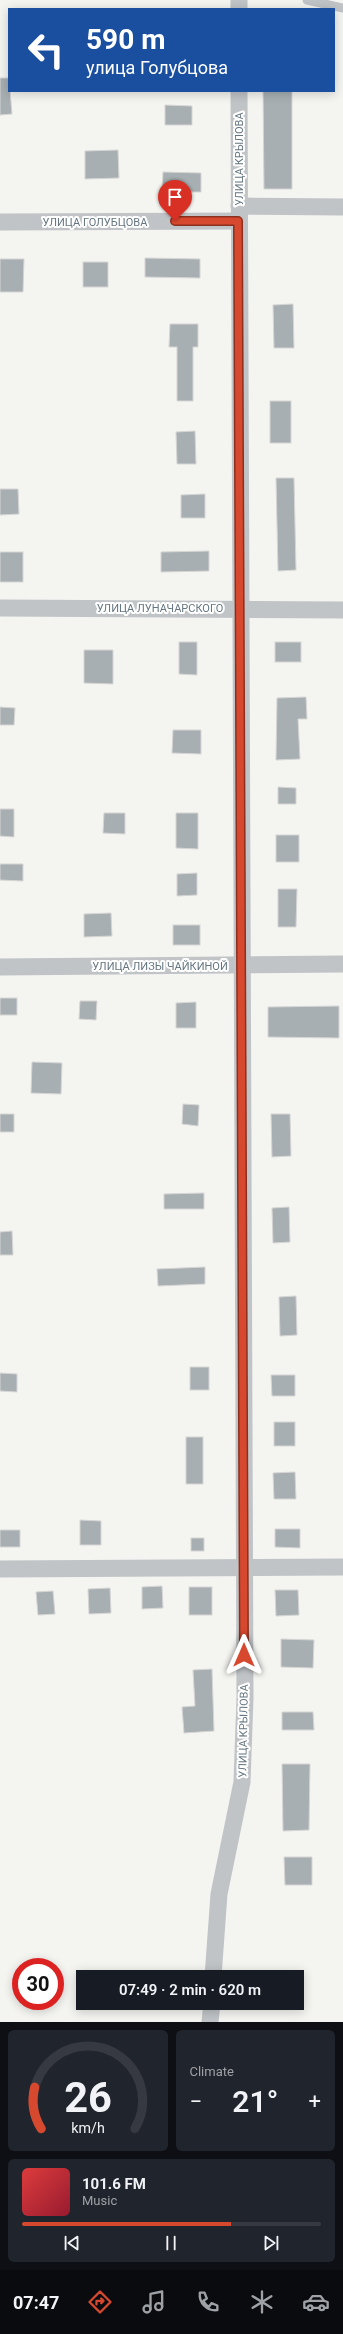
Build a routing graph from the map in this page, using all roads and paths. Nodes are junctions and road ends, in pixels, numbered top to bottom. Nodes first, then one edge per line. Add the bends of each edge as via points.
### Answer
1 (307, 0) edge
2 (343, 8) edge
3 (239, 92) edge
4 (343, 207) edge
5 (239, 213) junction
6 (0, 222) edge
7 (0, 608) edge
8 (241, 608) junction
9 (343, 610) edge
10 (343, 964) edge
11 (242, 965) junction
12 (0, 967) edge
13 (343, 1567) edge
14 (244, 1568) junction
15 (0, 1569) edge
16 (215, 1970) edge
17 (211, 2010) edge
18 (210, 2022) edge

1 - 2 lane
3 - 5 street, УЛИЦА КРЫЛОВА
4 - 5 street, УЛИЦА ГОЛУБЦОВА
5 - 6 street, УЛИЦА ГОЛУБЦОВА
5 - 8 street, УЛИЦА КРЫЛОВА
7 - 8 street, УЛИЦА ЛУНАЧАРСКОГО
8 - 9 street, УЛИЦА ЛУНАЧАРСКОГО
8 - 11 street, УЛИЦА КРЫЛОВА
10 - 11 street, УЛИЦА ЛИЗЫ ЧАЙКИНОЙ
11 - 12 street, УЛИЦА ЛИЗЫ ЧАЙКИНОЙ
11 - 14 street, УЛИЦА КРЫЛОВА
13 - 14 street
14 - 15 street
14 - 16 street, УЛИЦА КРЫЛОВА via 242,1782 220,1894
17 - 18 street

